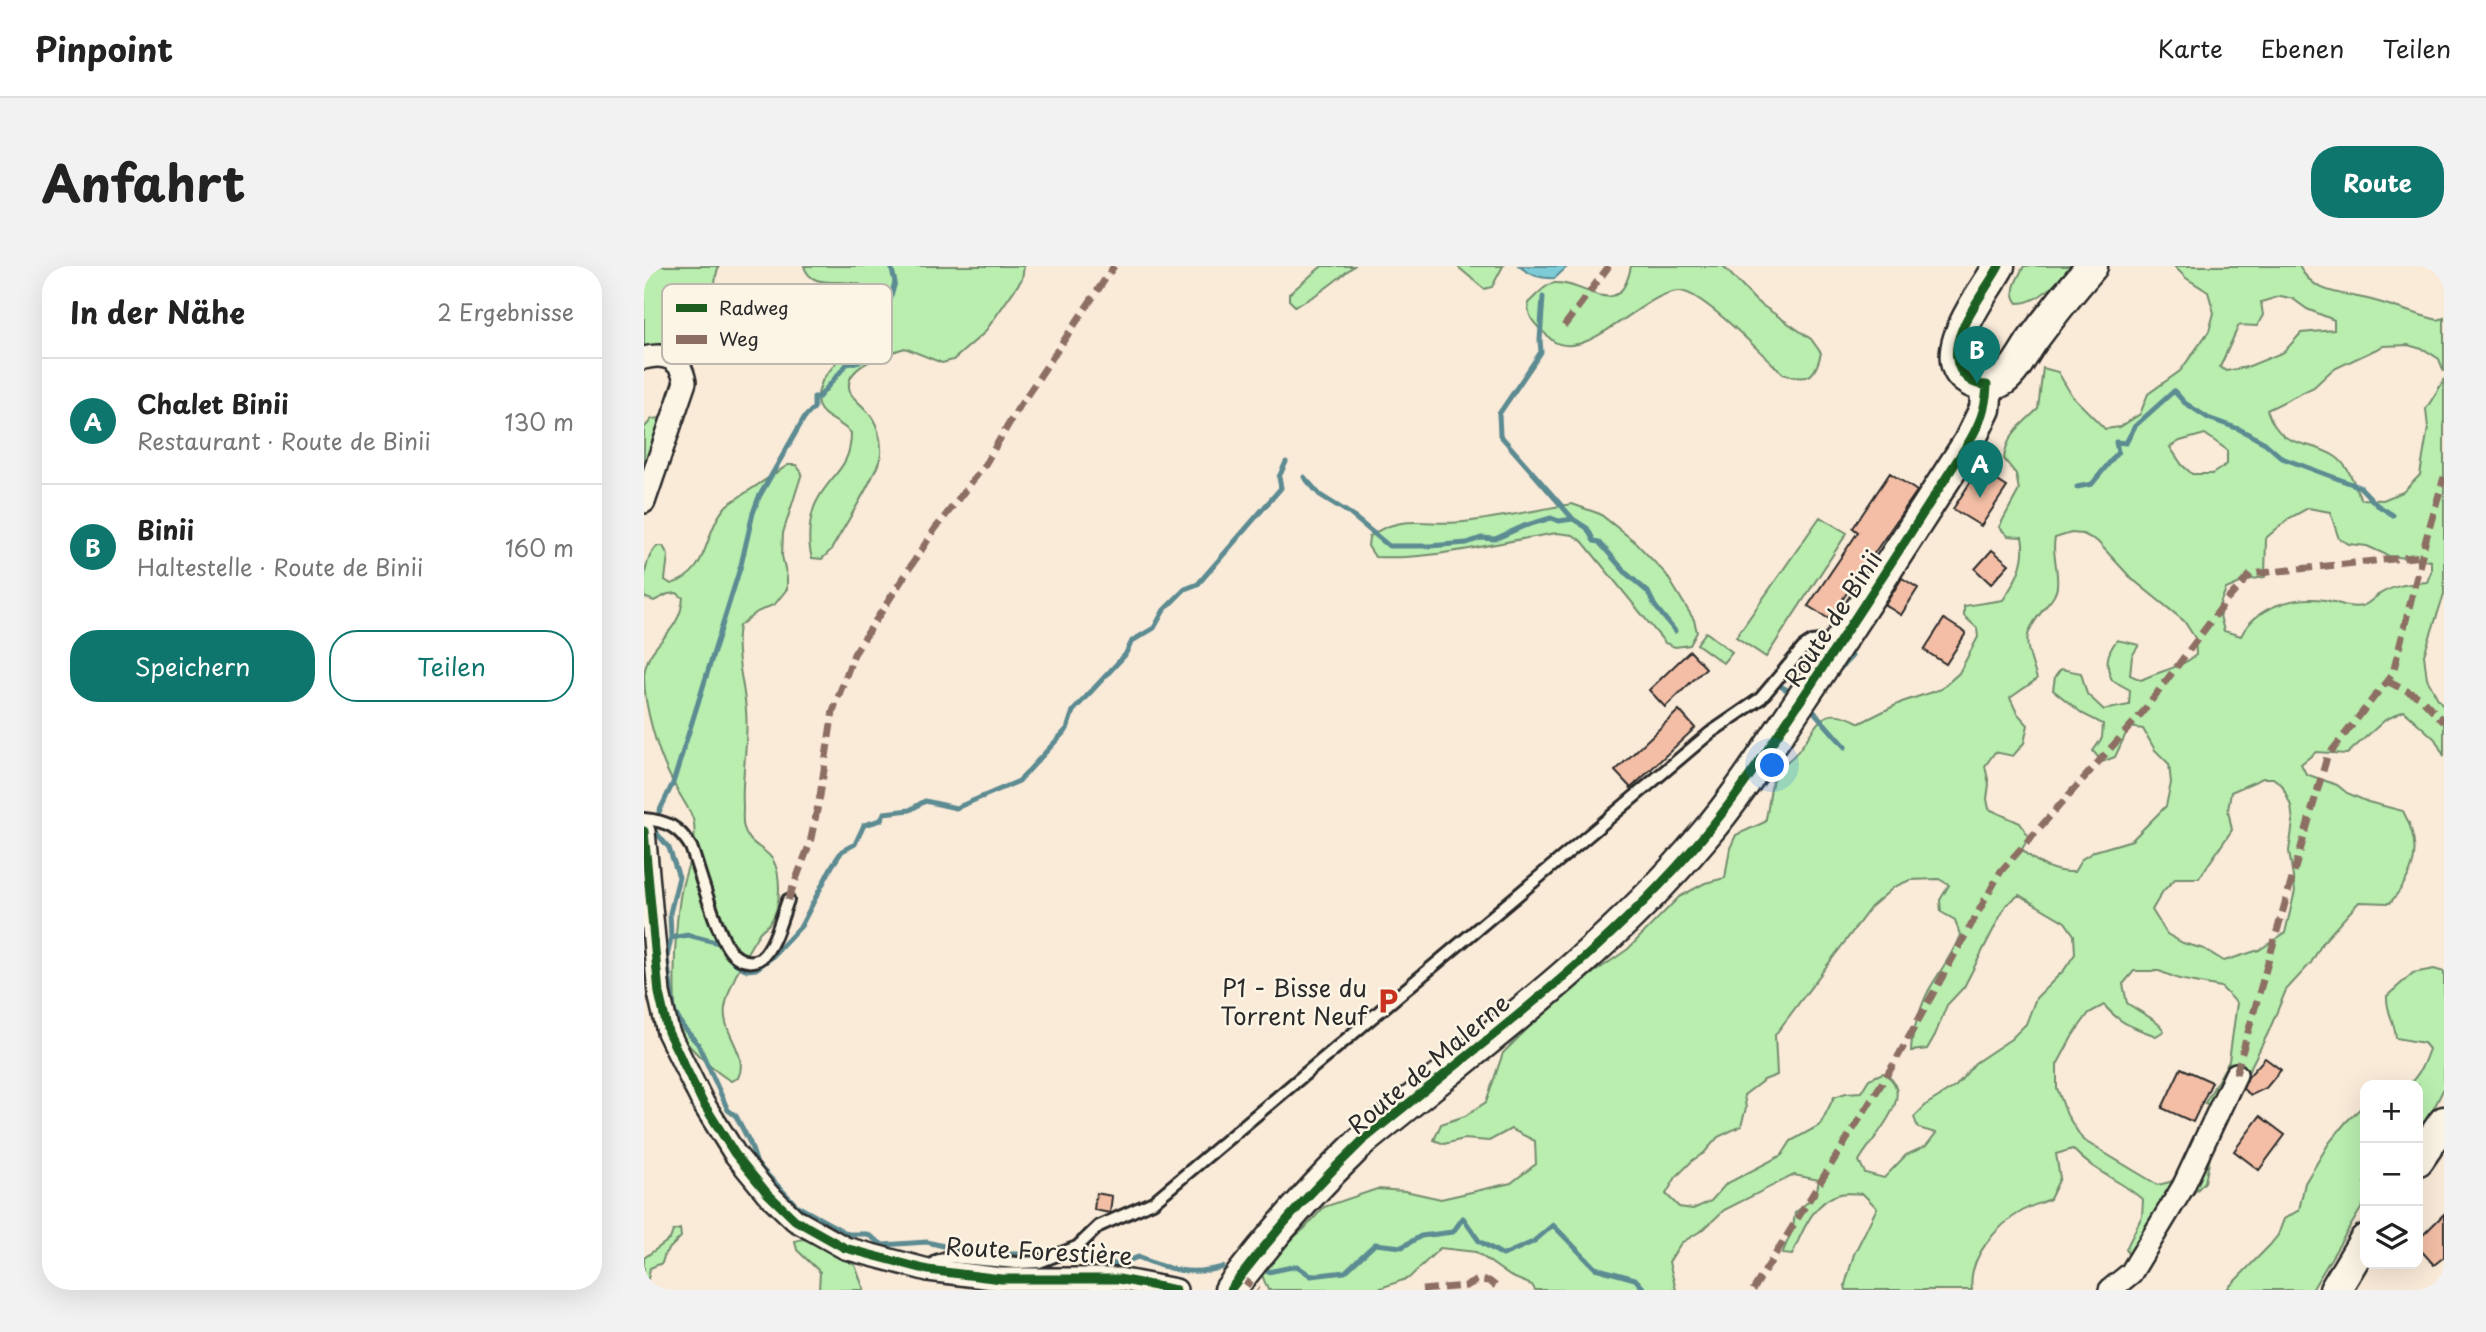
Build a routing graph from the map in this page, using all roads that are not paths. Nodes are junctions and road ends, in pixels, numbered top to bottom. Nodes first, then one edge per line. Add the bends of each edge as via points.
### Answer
1 (1999, 266) edge
2 (2092, 266) edge
3 (662, 355) edge
4 (644, 358) edge
5 (679, 364) edge
6 (1975, 380) junction
7 (644, 502) edge
8 (1843, 638) junction
9 (644, 820) edge
10 (644, 831) edge
11 (1665, 879) joint
12 (788, 900) dead end
13 (2236, 1074) dead end
14 (2444, 1122) edge
15 (2423, 1153) edge
16 (2360, 1248) edge
17 (928, 1270) junction
18 (1176, 1290) edge
19 (1230, 1290) edge
20 (2110, 1290) edge
21 (2335, 1290) edge

1 - 6 street, Route de Binii via 1957,341 1955,357
2 - 6 street via 2007,377
3 - 4 street
5 - 7 street via 685,382
6 - 8 street, Route de Binii via 1985,410 1969,443
8 - 11 street, Route de Binii via 1728,805
8 - 17 lane via 1812,642 1803,648 1761,698 1710,733 1153,1202 1099,1226 1077,1248 1039,1262 948,1257
9 - 12 lane via 672,824 687,839 723,937 730,952 740,959 751,962 769,948
10 - 17 street, Route Forestière via 659,993 667,1032 735,1154 783,1209 825,1239
11 - 19 street, Route de Malerne via 1574,967 1363,1141 1283,1224
13 - 20 street via 2183,1187 2131,1273
14 - 15 street
16 - 21 street
17 - 18 street, Route Forestière via 1001,1279 1119,1279

